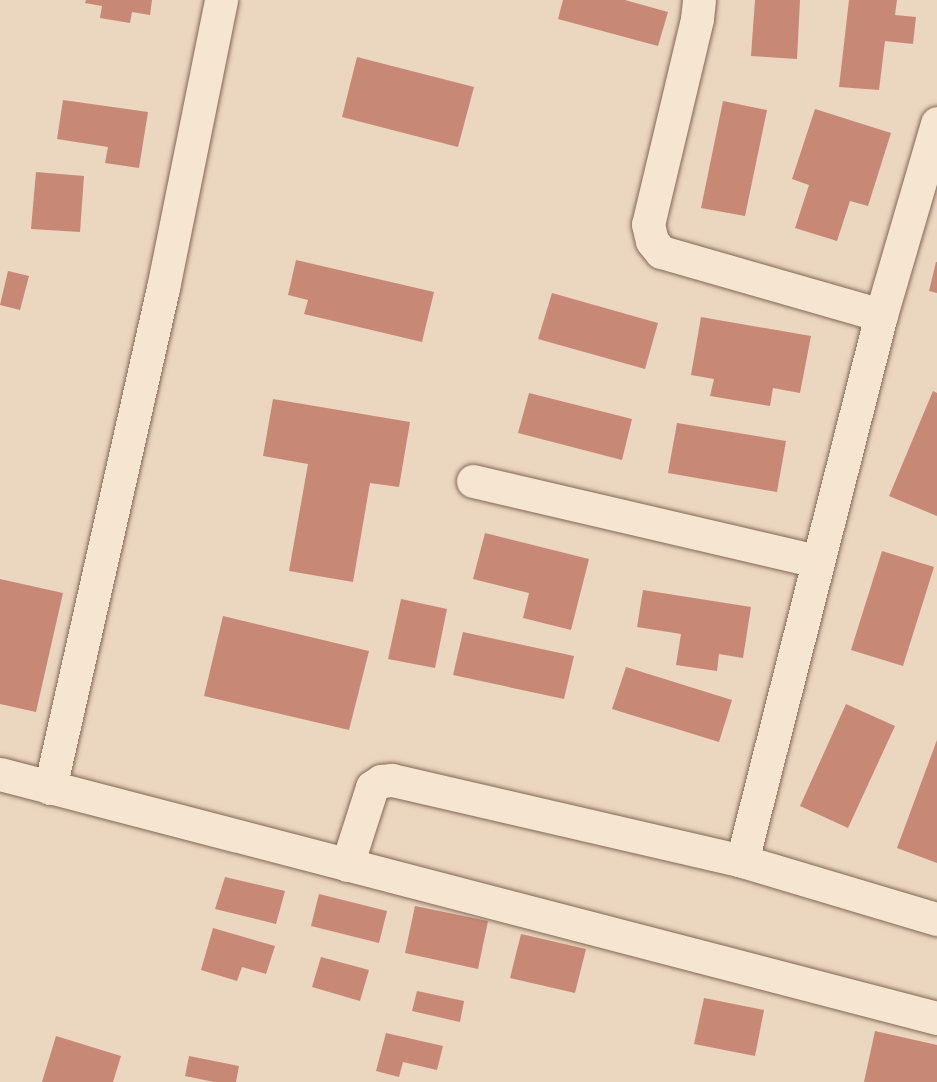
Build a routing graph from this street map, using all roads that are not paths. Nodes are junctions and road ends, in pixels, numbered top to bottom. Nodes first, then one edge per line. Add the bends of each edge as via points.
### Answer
1 (221, 0) edge
2 (699, 0) edge
3 (937, 123) edge
4 (881, 315) junction
5 (473, 481) dead end
6 (818, 561) junction
7 (0, 774) edge
8 (50, 788) junction
9 (742, 861) junction
10 (347, 865) junction
11 (937, 919) edge
12 (937, 1018) edge

1 - 8 street via 163,288
2 - 4 street via 698,19 648,224 652,241 661,252
3 - 4 street
4 - 6 street
5 - 6 street
6 - 9 street
7 - 8 street
8 - 10 street
9 - 10 street via 392,780 372,787
9 - 11 street
10 - 12 street

